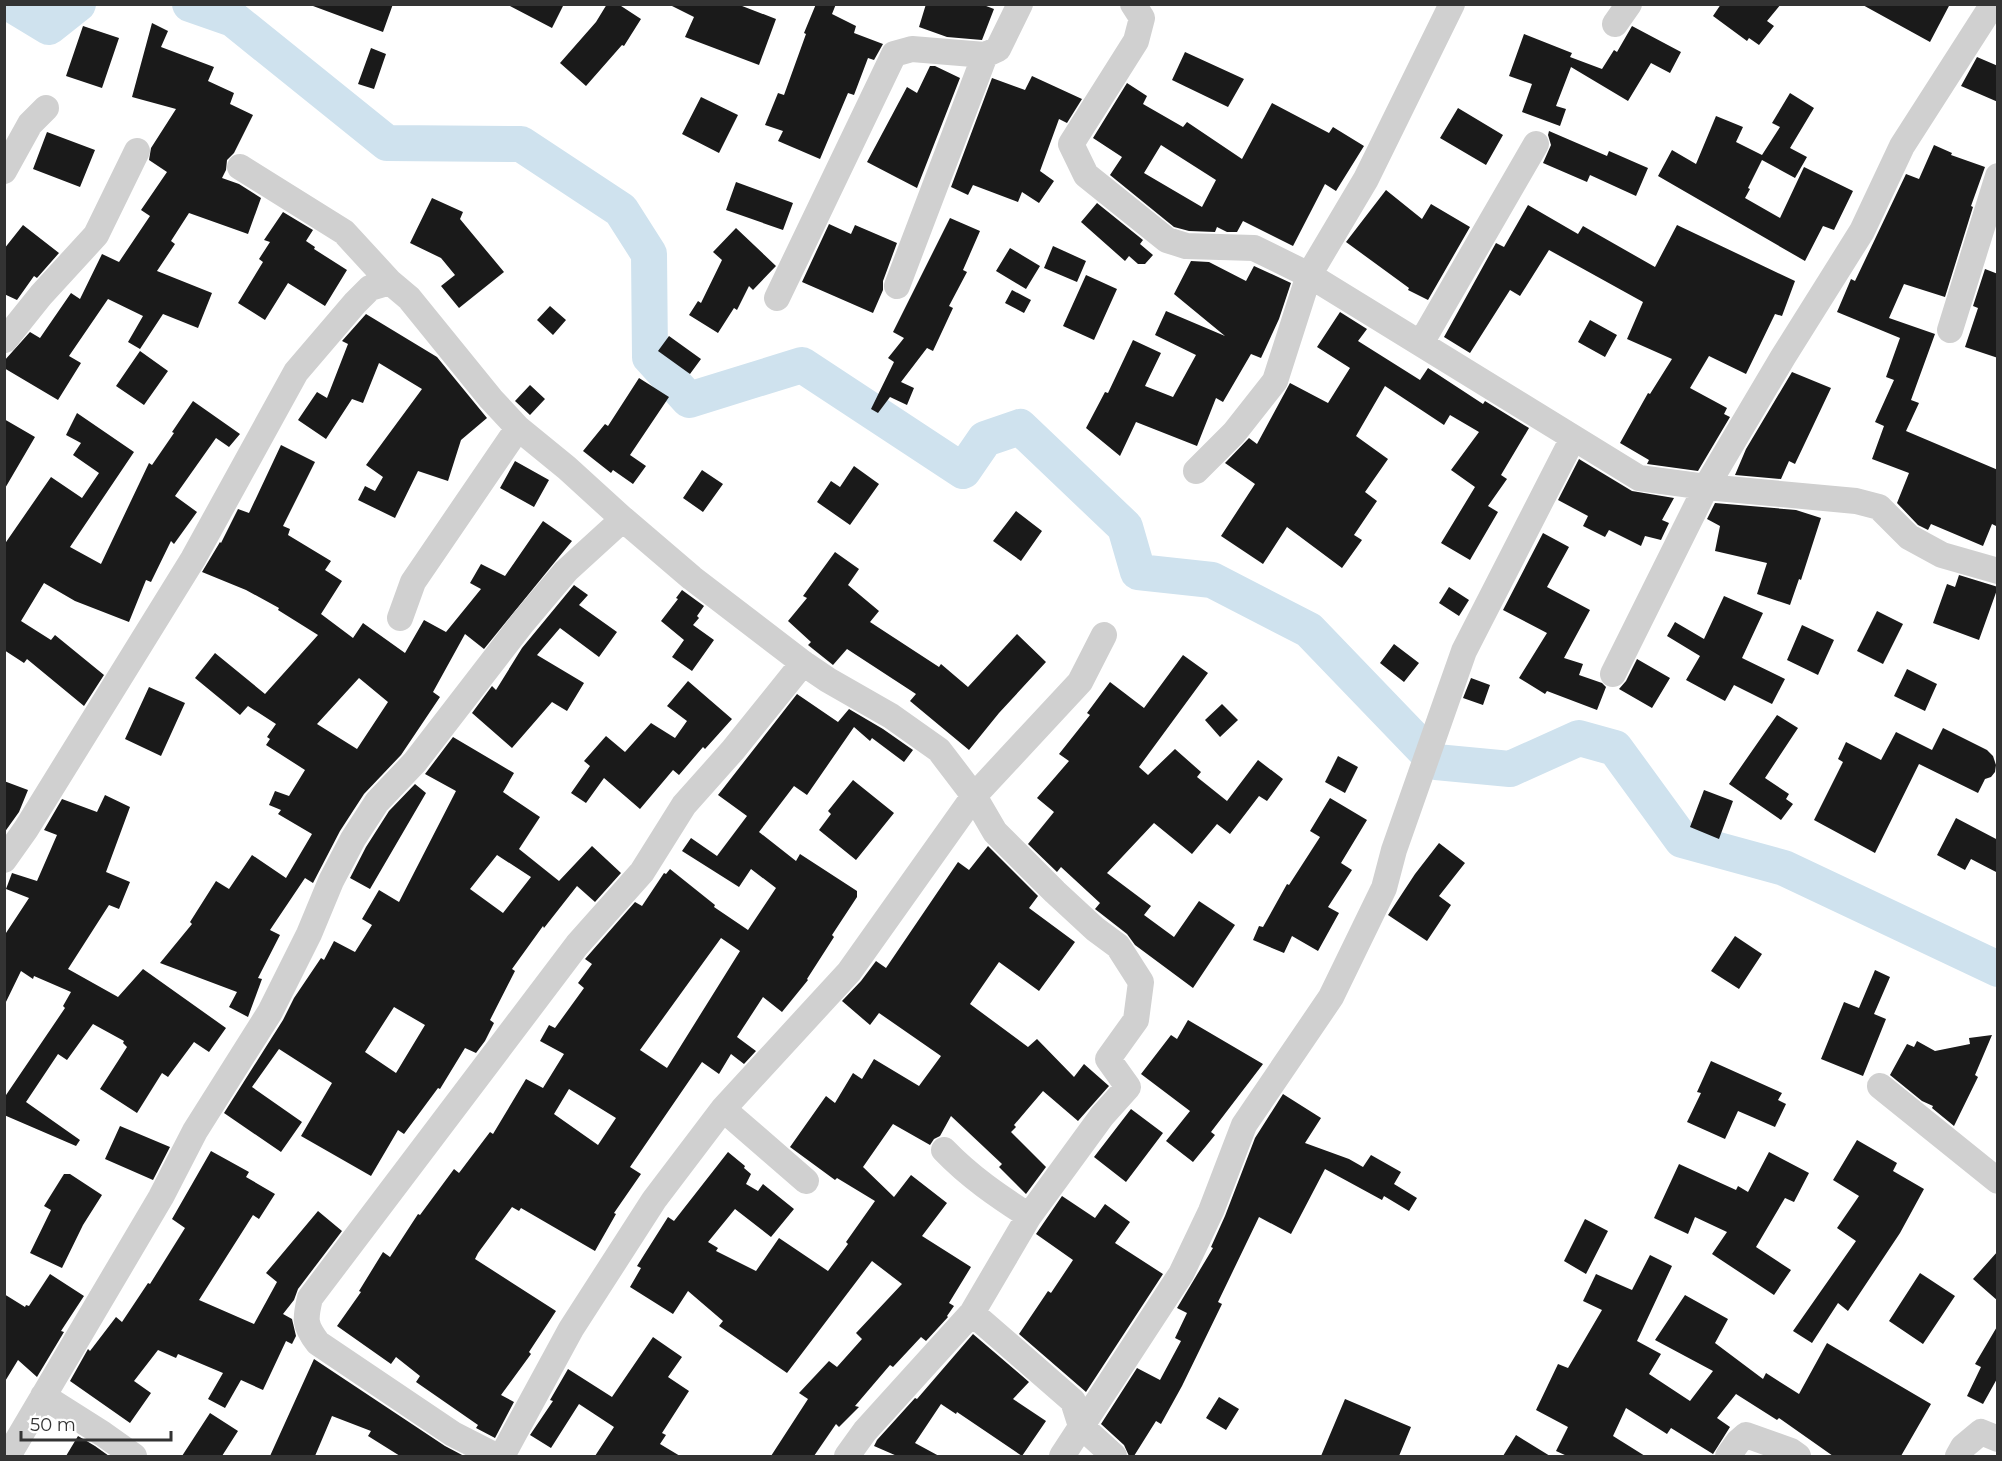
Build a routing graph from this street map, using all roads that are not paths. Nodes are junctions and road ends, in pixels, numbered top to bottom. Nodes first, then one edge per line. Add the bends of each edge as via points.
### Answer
1 (1020, 4) edge
2 (1133, 4) edge
3 (1452, 4) edge
4 (1993, 4) edge
5 (986, 54) junction
6 (46, 108) dead end
7 (1536, 144) dead end
8 (138, 151) dead end
9 (240, 167) dead end
10 (4, 171) edge
11 (1998, 176) edge
12 (1309, 275) junction
13 (390, 282) junction
14 (897, 286) dead end
15 (777, 298) dead end
16 (1950, 330) dead end
17 (5, 340) edge
18 (1421, 343) junction
19 (518, 428) junction
20 (1573, 438) junction
21 (1196, 471) dead end
22 (1706, 487) junction
23 (623, 519) junction
24 (1998, 571) edge
25 (400, 618) dead end
26 (1104, 635) dead end
27 (803, 663) junction
28 (1613, 674) dead end
29 (974, 796) junction
30 (4, 860) edge
31 (1880, 1086) dead end
32 (723, 1109) junction
33 (944, 1150) dead end
34 (1998, 1180) edge
35 (806, 1181) dead end
36 (1029, 1216) junction
37 (972, 1313) junction
38 (43, 1396) junction
39 (1081, 1426) junction
40 (1998, 1439) edge
41 (8, 1456) edge
42 (134, 1456) edge
43 (496, 1456) edge
44 (502, 1456) edge
45 (847, 1456) edge
46 (1062, 1456) edge
47 (1114, 1456) edge
48 (1728, 1456) edge
49 (1798, 1456) edge
50 (1958, 1456) edge

1 - 5 street via 998,49
2 - 12 street via 1142,18 1136,40 1071,144 1086,175 1167,240 1186,246 1254,248
3 - 12 street via 1366,179
4 - 22 street via 1902,146 1862,231
5 - 14 street
5 - 15 street via 912,49 894,54
6 - 10 street via 30,124
7 - 18 street
8 - 17 street via 96,236
9 - 13 street via 344,232
11 - 16 street
12 - 18 street
12 - 21 street via 1275,381 1234,433
13 - 19 street via 409,298
13 - 30 street via 362,295 296,372 193,559
18 - 20 street
19 - 23 street
19 - 25 street via 413,582
20 - 22 street via 1639,478
20 - 39 street via 1464,651 1414,789 1384,888 1330,998 1244,1125 1211,1211 1181,1274
22 - 24 street via 1856,501 1879,507 1917,542 1942,555
22 - 28 street
23 - 27 street
23 - 38 street via 566,571 415,762 377,802 331,881 270,1012 195,1131 161,1197
26 - 29 street via 1080,682
27 - 29 street via 939,750
27 - 43 street via 684,805 642,872 577,945 310,1298 307,1329 318,1343 453,1434
29 - 32 street via 849,972
29 - 36 street via 995,832 1055,892 1118,946 1141,982 1136,1020 1108,1059 1128,1087
31 - 34 street
32 - 35 street
32 - 44 street via 654,1200 571,1329
33 - 36 street via 986,1188
36 - 37 street
37 - 39 street via 1073,1401
37 - 45 street
38 - 41 street
38 - 42 street
39 - 46 street
39 - 47 street
40 - 50 street via 1981,1432
48 - 49 street via 1746,1435

